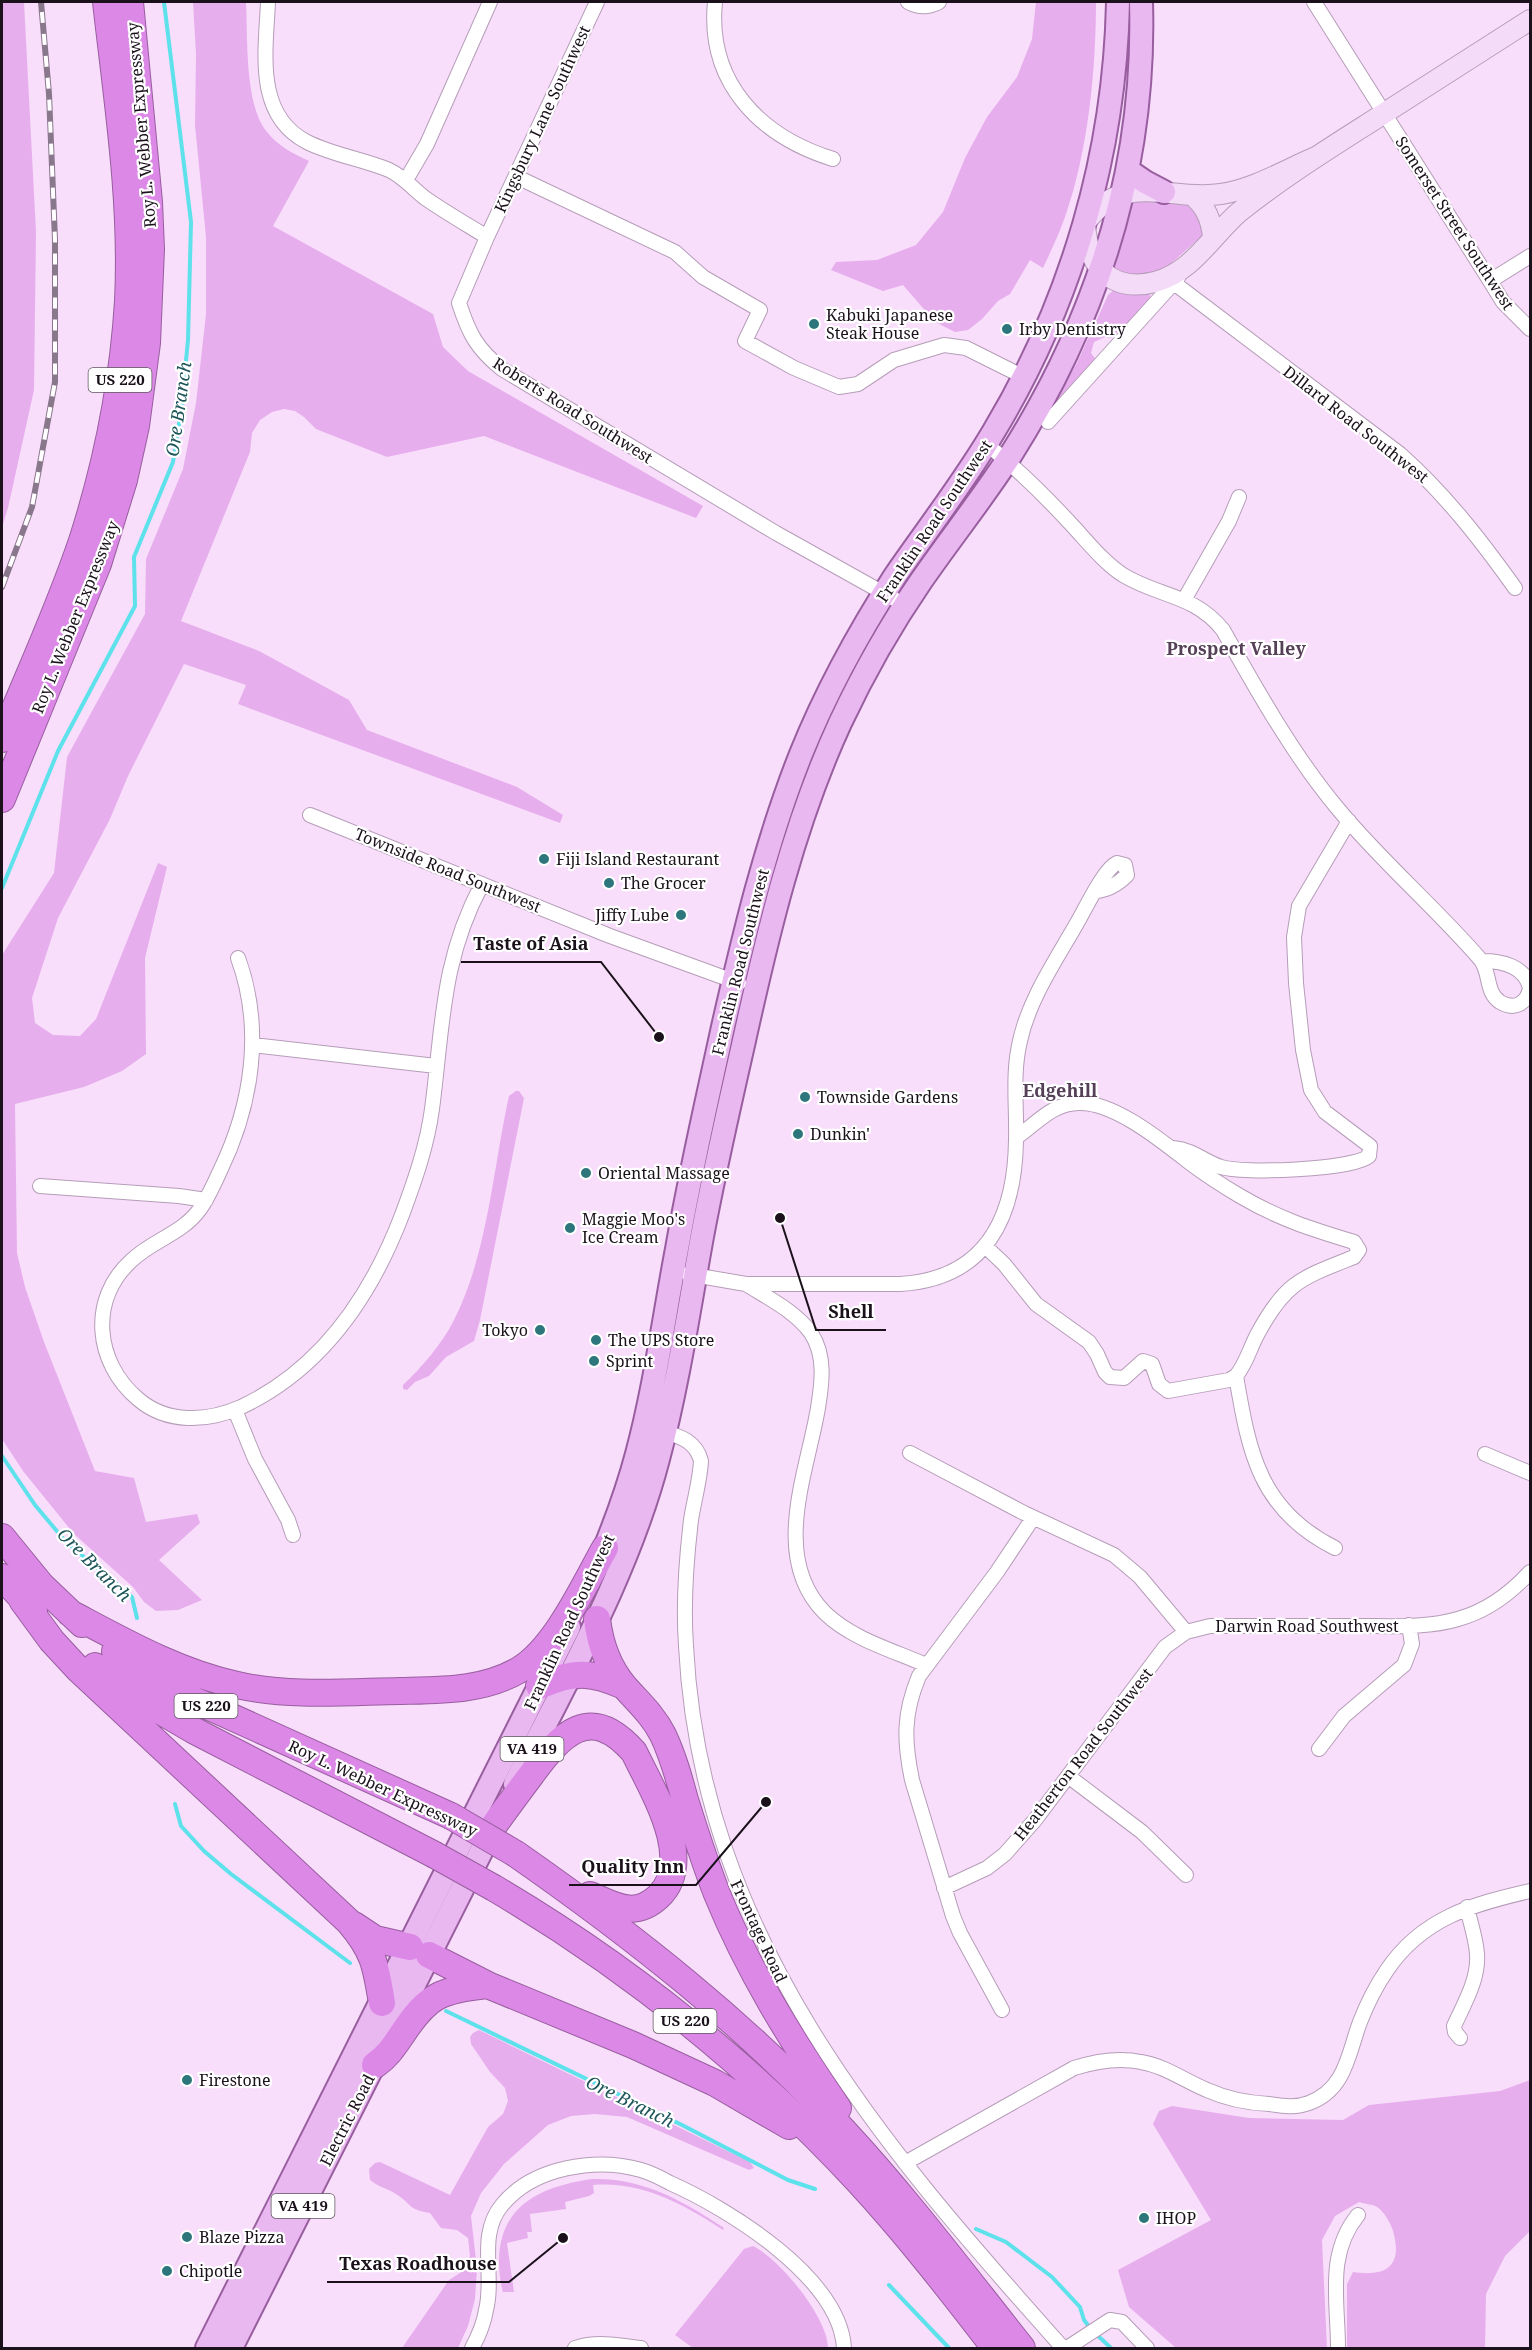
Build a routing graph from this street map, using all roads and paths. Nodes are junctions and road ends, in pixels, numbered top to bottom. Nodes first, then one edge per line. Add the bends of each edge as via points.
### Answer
1 (106, 2) edge
2 (130, 2) edge
3 (268, 2) edge
4 (490, 2) edge
5 (597, 2) edge
6 (715, 2) edge
7 (909, 2) edge
8 (939, 2) edge
9 (1118, 2) edge
10 (1141, 2) edge
11 (1314, 2) edge
12 (1530, 20) edge
13 (1384, 113) junction
14 (1316, 157) junction
15 (833, 159) dead end
16 (1129, 171) junction
17 (516, 177) junction
18 (406, 180) junction
19 (1164, 192) junction
20 (1123, 193) junction
21 (1192, 195) junction
22 (1085, 224) junction
23 (487, 237) junction
24 (1212, 237) junction
25 (1530, 256) edge
26 (1191, 263) junction
27 (1101, 271) junction
28 (1490, 281) junction
29 (1174, 283) junction
30 (1530, 329) edge
31 (1024, 377) junction
32 (1048, 422) dead end
33 (986, 444) junction
34 (1007, 460) junction
35 (1239, 497) dead end
36 (1515, 588) dead end
37 (884, 593) junction
38 (1184, 600) junction
39 (905, 605) junction
40 (2, 739) edge
41 (2, 799) edge
42 (310, 815) dead end
43 (1348, 821) junction
44 (482, 884) junction
45 (1096, 891) dead end
46 (238, 958) dead end
47 (1482, 961) dead end
48 (734, 981) junction
49 (756, 987) junction
50 (253, 1045) junction
51 (436, 1066) junction
52 (1017, 1137) junction
53 (1171, 1148) junction
54 (40, 1186) dead end
55 (206, 1200) junction
56 (985, 1246) junction
57 (673, 1270) junction
58 (695, 1275) junction
59 (746, 1284) junction
60 (1236, 1376) junction
61 (235, 1410) junction
62 (655, 1428) junction
63 (910, 1453) dead end
64 (1485, 1454) dead end
65 (1530, 1473) edge
66 (1033, 1518) junction
67 (292, 1535) dead end
68 (2, 1537) edge
69 (605, 1548) junction
70 (1335, 1548) dead end
71 (1530, 1572) edge
72 (2, 1577) edge
73 (22, 1600) junction
74 (70, 1613) junction
75 (597, 1619) junction
76 (1409, 1625) junction
77 (1186, 1632) junction
78 (926, 1665) junction
79 (570, 1674) junction
80 (539, 1686) junction
81 (624, 1686) junction
82 (1319, 1749) dead end
83 (1068, 1776) junction
84 (495, 1824) junction
85 (1186, 1875) dead end
86 (561, 1886) junction
87 (944, 1888) junction
88 (1530, 1891) edge
89 (1467, 1907) junction
90 (349, 1922) junction
91 (419, 1951) junction
92 (487, 1984) junction
93 (382, 2003) junction
94 (1002, 2010) dead end
95 (1460, 2038) dead end
96 (375, 2065) junction
97 (896, 2171) junction
98 (856, 2180) junction
99 (1358, 2215) dead end
100 (207, 2349) edge
101 (231, 2349) edge
102 (472, 2349) edge
103 (575, 2349) edge
104 (641, 2349) edge
105 (844, 2349) edge
106 (995, 2349) edge
107 (1022, 2349) edge
108 (1065, 2349) edge
109 (1147, 2349) edge
110 (1338, 2349) edge

1 - 40 highway, Roy L. Webber Expressway / US 220 via 128,267 117,400 81,542
2 - 41 highway, Roy L. Webber Expressway / US 220 via 151,249 141,392 113,523
3 - 18 street via 267,88 275,112 285,125 306,141
4 - 18 street
5 - 17 street, Kingsbury Lane Southwest
6 - 15 street via 718,57 738,96 778,134
7 - 8 street via 927,7
9 - 22 main road, Franklin Road Southwest via 1110,101
10 - 16 main road, Franklin Road Southwest via 1140,90
11 - 13 street, Somerset Street Southwest
12 - 13 street
13 - 14 street
13 - 28 street, Somerset Street Southwest
14 - 21 street via 1241,190
14 - 24 street
16 - 19 main road
16 - 20 main road, Franklin Road Southwest
17 - 23 street, Kingsbury Lane Southwest
17 - 31 street via 675,252 703,277 760,310 745,341 838,387 858,384 894,360 944,345 966,348
18 - 23 street via 429,200
19 - 20 street
19 - 21 street
20 - 22 street via 1101,205
20 - 27 main road, Franklin Road Southwest
21 - 24 street via 1206,210
22 - 27 street via 1090,251
22 - 31 main road, Franklin Road Southwest via 1064,288
23 - 37 street, Roberts Road Southwest via 459,303 472,338 488,358 743,514
24 - 26 street
25 - 28 street
26 - 27 street via 1169,277 1140,285 1113,280
26 - 29 street
27 - 34 main road, Franklin Road Southwest via 1067,354
28 - 30 street, Somerset Street Southwest via 1503,302
29 - 32 street
29 - 36 street, Dillard Road Southwest via 1414,467 1447,499
31 - 33 main road, Franklin Road Southwest
33 - 34 street
33 - 37 main road, Franklin Road Southwest
34 - 38 street via 1107,562 1136,582
34 - 39 main road, Franklin Road Southwest
35 - 38 street
37 - 39 street, Roberts Road Southwest
37 - 48 main road, Franklin Road Southwest via 801,753 768,849
38 - 43 street via 1202,608 1223,630 1301,759
39 - 49 main road, Franklin Road Southwest via 865,674 818,774 788,865
42 - 44 street, Townside Road Southwest
43 - 47 street
43 - 53 street via 1299,906 1294,936 1296,983 1311,1090 1325,1112 1366,1143 1369,1156 1345,1164 1233,1169
44 - 48 street, Townside Road Southwest
44 - 51 street via 463,923 451,962
45 - 52 street via 1026,1017 1016,1067
46 - 50 street via 250,998
48 - 49 street, Townside Road Southwest
48 - 57 main road, Franklin Road Southwest
49 - 58 main road, Franklin Road Southwest
50 - 51 street
50 - 55 street via 238,1127
51 - 61 street via 428,1130 414,1185 358,1306 317,1354 265,1394
52 - 53 street via 1053,1109 1081,1102 1100,1106 1134,1123
52 - 56 street via 1006,1208
53 - 60 street via 1275,1216 1357,1245 1357,1254 1305,1277 1278,1299
54 - 55 street
55 - 61 street via 187,1224 144,1250 119,1274 105,1303 102,1342 125,1387 154,1410 186,1419
56 - 59 street via 957,1270 917,1283
56 - 60 street via 1036,1304 1089,1342 1110,1377 1124,1378 1143,1361 1152,1364 1159,1384 1168,1391
57 - 58 street
57 - 62 main road, Franklin Road Southwest
58 - 59 street
58 - 62 main road, Franklin Road Southwest
59 - 78 street via 801,1322 820,1354 821,1389 796,1516 796,1552 806,1586 819,1606 854,1634
60 - 70 street via 1249,1445 1261,1476 1295,1521
61 - 67 street
62 - 69 main road, Franklin Road Southwest
62 - 75 main road, Franklin Road Southwest via 637,1528
62 - 97 street, Frontage Road via 694,1445 701,1461 686,1566 686,1647 697,1741 719,1836 748,1913 796,2007 858,2100
63 - 66 street
64 - 65 street
66 - 77 street via 1128,1565
66 - 78 street
68 - 74 highway, Roy L. Webber Expressway / US 220
69 - 74 highway via 556,1632 533,1660 480,1686 325,1693 236,1685 162,1660
69 - 80 main road, Franklin Road Southwest
71 - 76 street, Darwin Road Southwest via 1506,1595 1476,1613 1437,1624
72 - 73 highway, Roy L. Webber Expressway / US 220
73 - 90 highway via 78,1669
73 - 98 highway, Roy L. Webber Expressway / US 220, bridge via 64,1640 138,1698 532,1910 672,2010 783,2106
74 - 86 highway, Roy L. Webber Expressway / US 220, bridge via 129,1661 194,1700 451,1816
75 - 79 main road, VA 419
75 - 81 highway via 602,1647
76 - 77 street, Darwin Road Southwest via 1209,1626
76 - 82 street via 1412,1644 1404,1665 1344,1716
77 - 83 street, Heatherton Road Southwest via 1166,1647
78 - 87 street via 906,1713 906,1741 912,1780
79 - 80 highway
79 - 81 highway via 596,1675
79 - 84 main road, VA 419
80 - 91 main road, Franklin Road Southwest
81 - 97 highway via 652,1716 663,1735 718,1895 752,1968 798,2048
83 - 85 street via 1142,1832
83 - 87 street, Heatherton Road Southwest via 997,1861
84 - 86 highway via 548,1751 571,1731 604,1729 624,1740 638,1761 672,1839 671,1880 656,1900 636,1909 618,1908
84 - 91 main road, VA 419
86 - 97 highway, Roy L. Webber Expressway / US 220 via 654,1957 756,2044 842,2129
87 - 94 street via 960,1933
88 - 89 street
89 - 95 street via 1477,1968 1454,2026
89 - 97 street via 1427,1929 1401,1952 1360,2022 1343,2074 1318,2099 1291,2106 1252,2103 1208,2090 1141,2061 1102,2060 1074,2068
90 - 91 highway via 375,1939
90 - 93 highway via 366,1942 377,1971
91 - 92 highway
91 - 93 main road, VA 419
91 - 96 main road, Electric Road / VA 419
92 - 96 highway via 432,1999 418,2011 387,2056
92 - 98 highway via 715,2084 795,2130
93 - 100 main road, Electric Road / VA 419
96 - 101 main road, Electric Road / VA 419
97 - 107 highway, US 220
97 - 108 street, Frontage Road
98 - 106 highway, US 220 via 914,2245
99 - 110 street via 1343,2237 1337,2260
102 - 105 street via 487,2310 490,2229 502,2205 525,2185 561,2169 600,2163 641,2170 697,2195 747,2225 788,2258 820,2293 833,2310 843,2334
103 - 104 street via 614,2344
108 - 109 street via 1116,2319

